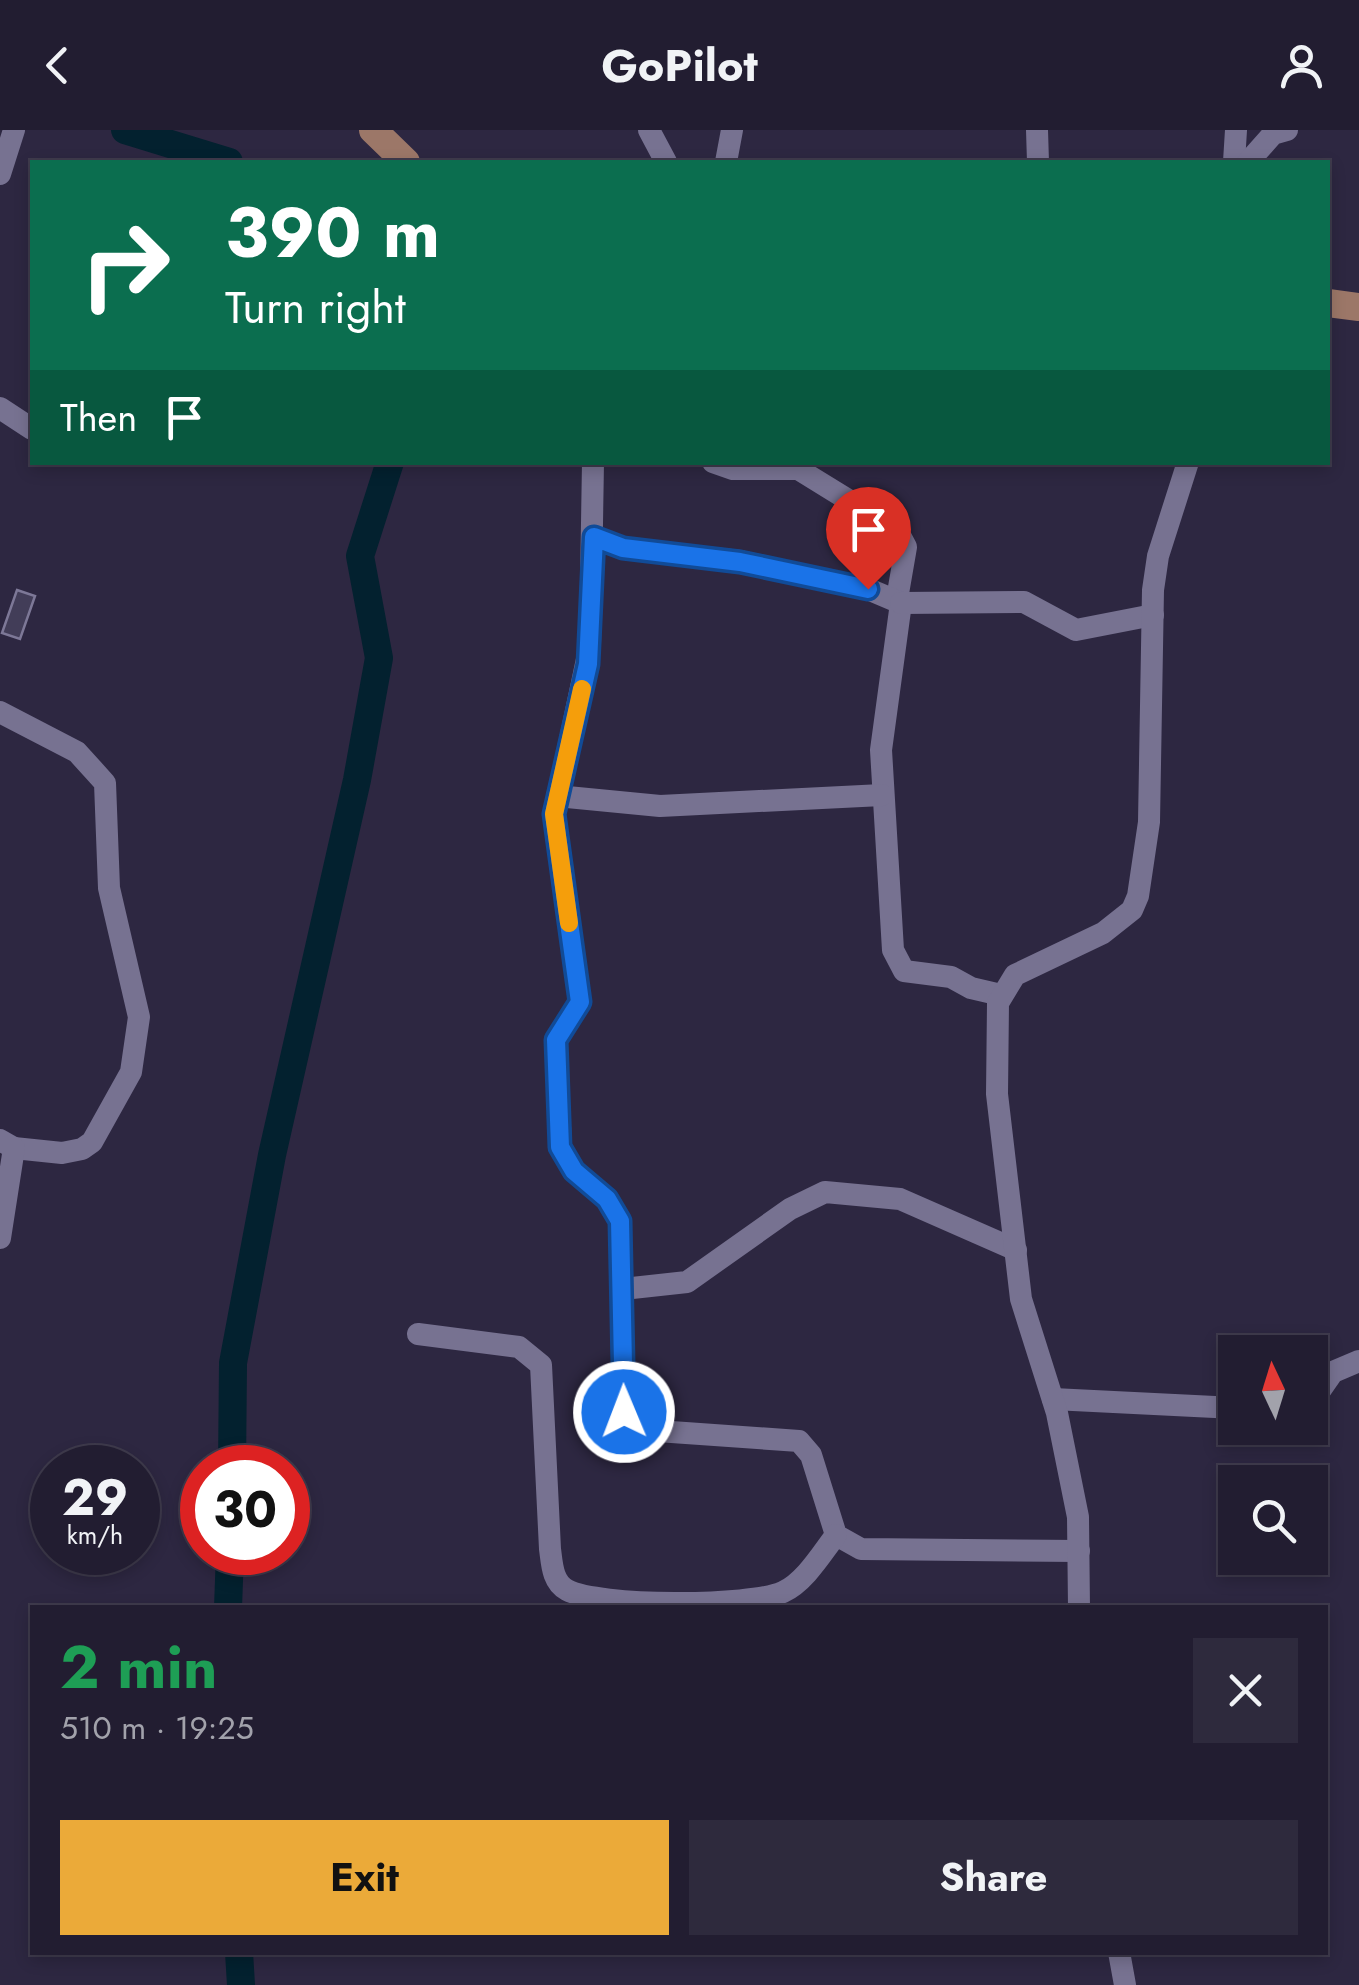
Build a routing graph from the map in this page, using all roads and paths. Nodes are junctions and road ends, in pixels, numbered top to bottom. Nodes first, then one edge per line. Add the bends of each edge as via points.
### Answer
1 (373, 130) edge
2 (648, 130) edge
3 (732, 130) edge
4 (1037, 130) edge
5 (1236, 130) edge
6 (1287, 130) edge
7 (12, 137) edge
8 (404, 160) edge
9 (665, 160) edge
10 (726, 160) edge
11 (1038, 160) edge
12 (1234, 160) edge
13 (1250, 160) edge
14 (0, 174) edge
15 (1330, 304) edge
16 (1359, 307) edge
17 (0, 408) edge
18 (30, 428) edge
19 (593, 465) edge
20 (720, 465) edge
21 (1187, 465) edge
22 (594, 537) junction
23 (899, 601) junction
24 (1152, 615) junction
25 (0, 712) edge
26 (882, 794) junction
27 (557, 796) junction
28 (1001, 995) junction
29 (7, 1144) edge
30 (0, 1238) edge
31 (1016, 1250) junction
32 (623, 1289) junction
33 (418, 1334) dead end
34 (1359, 1362) edge
35 (1328, 1379) edge
36 (1053, 1399) junction
37 (1218, 1407) edge
38 (836, 1535) junction
39 (1079, 1551) junction
40 (1079, 1605) edge
41 (1119, 1955) edge
42 (1124, 1985) edge

1 - 8 main road
2 - 9 street
3 - 10 street
4 - 11 street
5 - 12 street
6 - 13 street via 1272,134
7 - 14 street
15 - 16 main road
17 - 18 street
19 - 22 street
20 - 23 street via 798,469 897,530 906,548
21 - 24 street via 1158,556
22 - 23 street via 638,550 758,565
22 - 27 street via 588,664
23 - 24 street via 1024,602 1076,630
23 - 26 street
24 - 28 street via 1149,822 1138,896 1114,925 1016,975
25 - 29 street via 77,752 105,782 109,888 139,1017 132,1072 92,1142 75,1152
26 - 27 street via 660,806
26 - 28 street via 899,967
27 - 32 street via 556,845 580,1002 556,1040 560,1147 620,1221
28 - 31 street via 996,1094
29 - 30 street
31 - 32 street via 900,1199 825,1192 687,1282
31 - 36 street via 1021,1299
32 - 38 street via 626,1420 643,1430 799,1441 811,1455
33 - 38 street via 519,1346 542,1365 550,1548 554,1574 566,1590 599,1598 748,1602 794,1585
34 - 35 street
36 - 37 street
36 - 39 street
38 - 39 street via 861,1549
39 - 40 street
41 - 42 street

